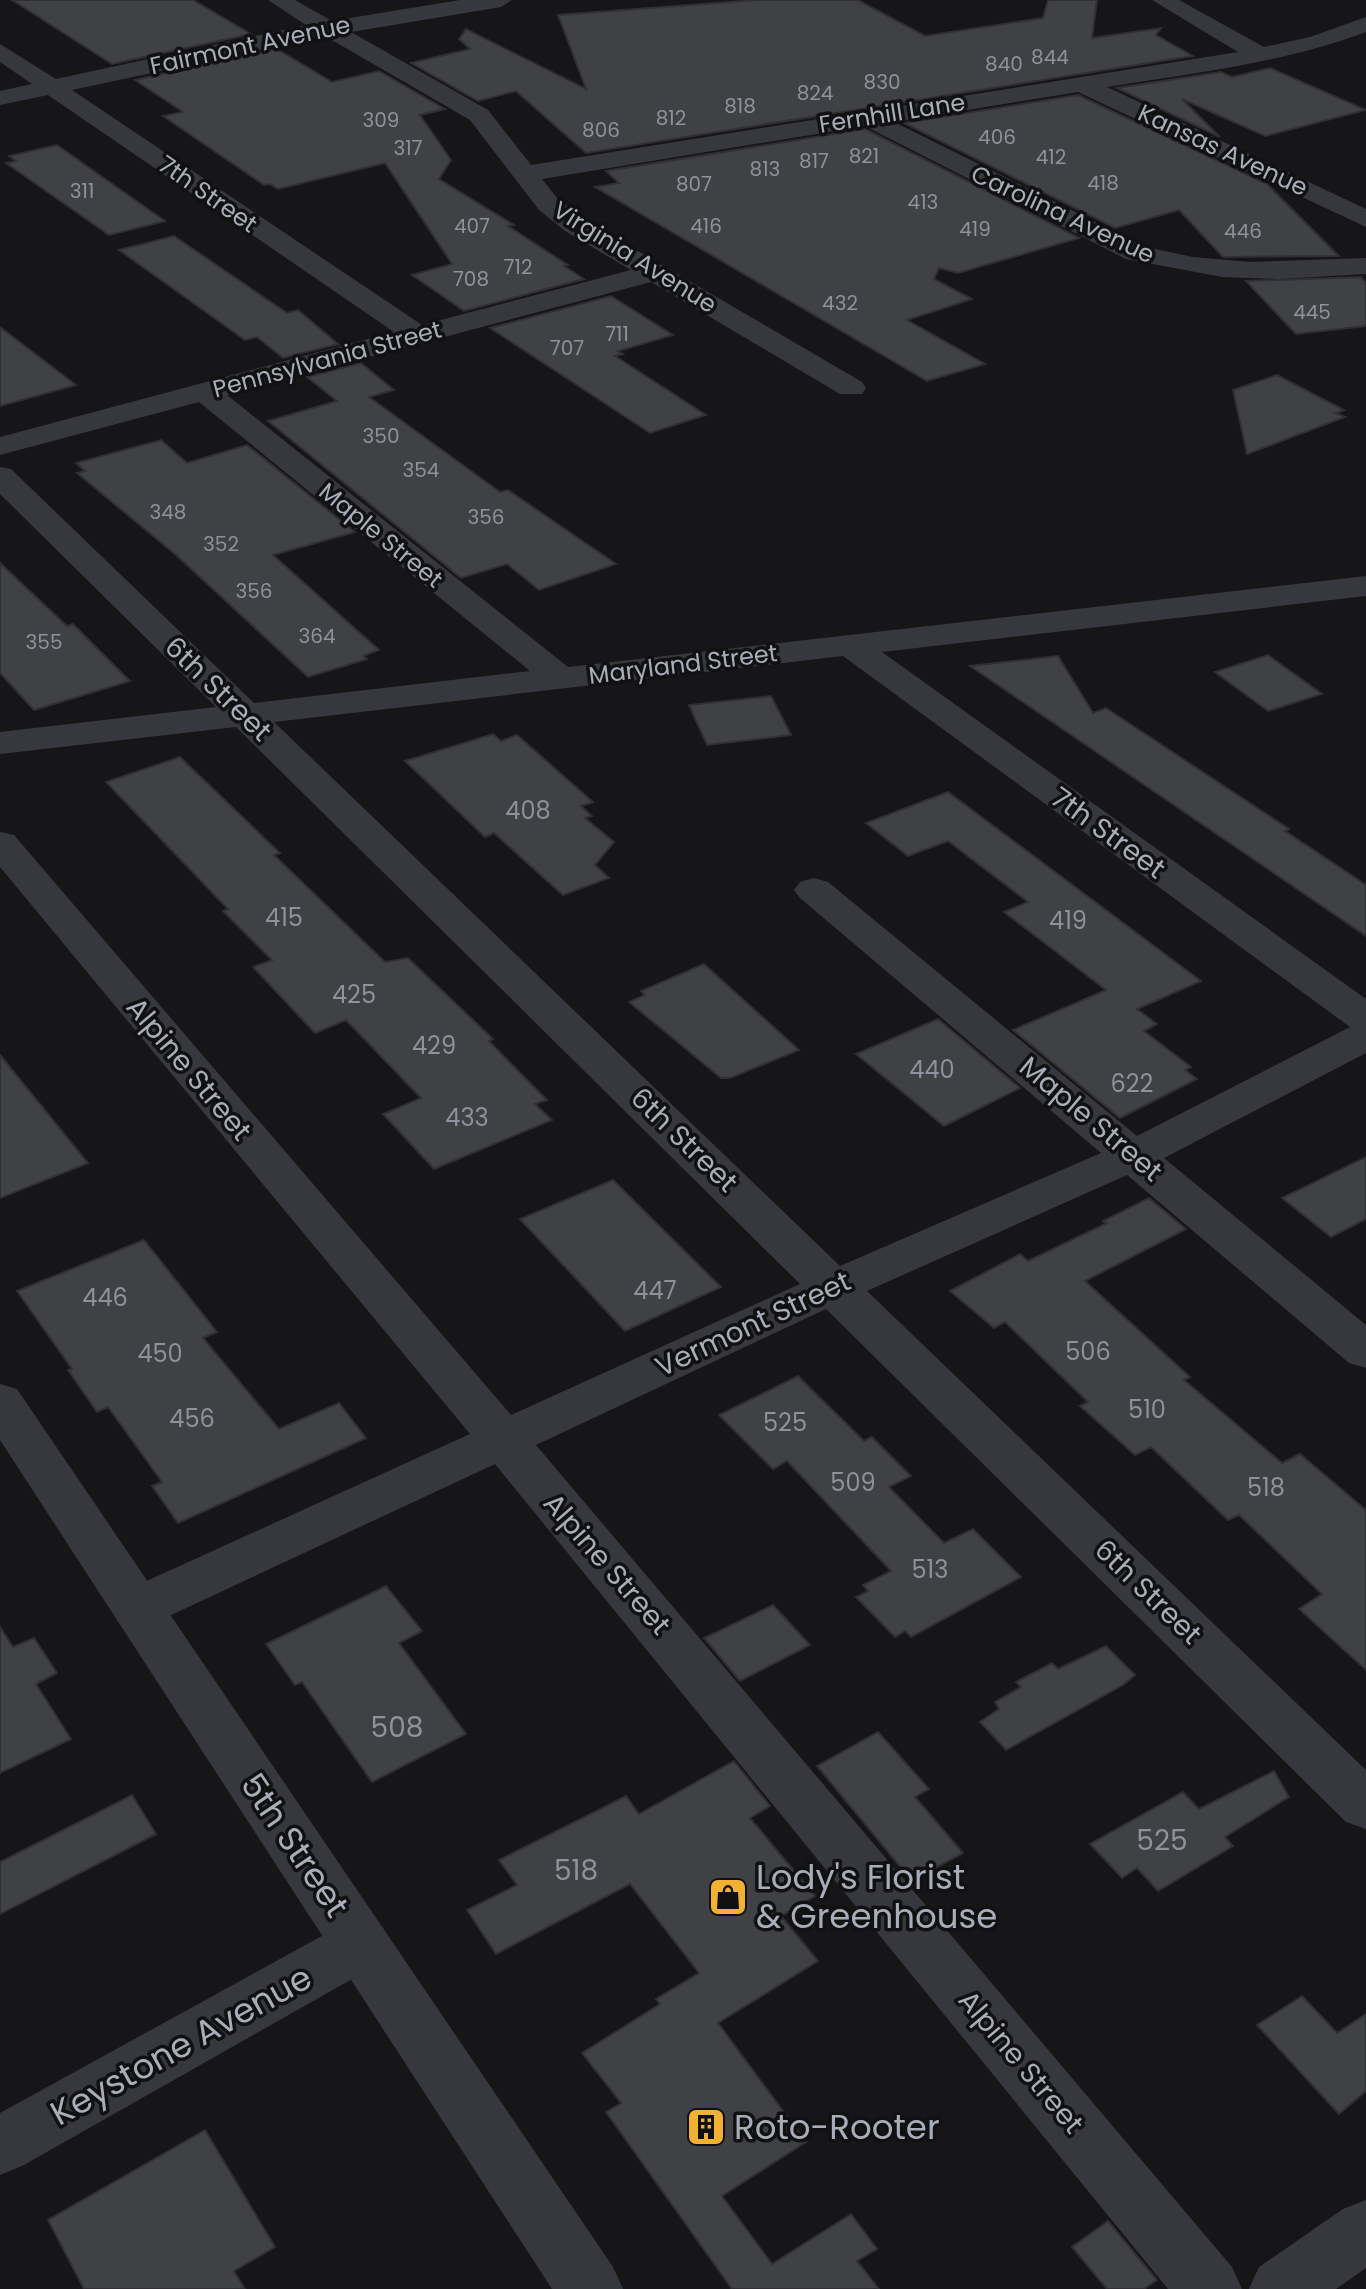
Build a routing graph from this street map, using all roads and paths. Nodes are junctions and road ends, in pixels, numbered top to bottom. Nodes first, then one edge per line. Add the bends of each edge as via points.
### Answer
1 (279, 0) edge
2 (501, 0) edge
3 (1163, 0) edge
4 (1366, 24) edge
5 (328, 28) junction
6 (0, 51) edge
7 (1261, 55) junction
8 (1079, 83) junction
9 (52, 87) junction
10 (0, 98) edge
11 (866, 117) junction
12 (524, 174) junction
13 (1366, 219) edge
14 (1366, 266) edge
15 (655, 272) junction
16 (418, 335) junction
17 (851, 388) dead end
18 (204, 391) junction
19 (0, 446) edge
20 (0, 476) edge
21 (1366, 586) edge
22 (850, 645) junction
23 (560, 678) junction
24 (246, 716) junction
25 (0, 743) edge
26 (0, 843) edge
27 (814, 890) dead end
28 (1366, 1019) edge
29 (1366, 1036) edge
30 (1135, 1155) junction
31 (836, 1286) junction
32 (1366, 1351) edge
33 (0, 1401) edge
34 (500, 1440) junction
35 (137, 1608) junction
36 (1366, 1806) edge
37 (361, 1944) junction
38 (0, 2146) edge
39 (1366, 2230) edge
40 (590, 2289) edge
41 (1209, 2289) edge
42 (1282, 2289) edge

1 - 5 street, Virginia Avenue
2 - 5 street, Fairmont Avenue
3 - 7 street
4 - 7 street, Fernhill Lane
5 - 9 street, Fairmont Avenue
5 - 12 street, Virginia Avenue via 479,115
6 - 9 street, 7th Street
7 - 8 street, Fernhill Lane
8 - 11 street, Fernhill Lane
8 - 13 street, Kansas Avenue
9 - 10 street, Fairmont Avenue
9 - 16 street, 7th Street
11 - 12 street, Fernhill Lane
11 - 14 street, Carolina Avenue via 1136,253 1169,263 1263,272
12 - 15 street, Virginia Avenue via 574,225
15 - 16 street, Pennsylvania Street
15 - 17 street, Virginia Avenue
16 - 18 street, Pennsylvania Street
18 - 19 street, Pennsylvania Street
18 - 23 street, Maple Street
20 - 24 street, 6th Street
21 - 22 street, Maryland Street
22 - 23 street, Maryland Street
22 - 28 street, 7th Street
23 - 24 street, Maryland Street
24 - 25 street, Maryland Street
24 - 31 street, 6th Street
26 - 34 street, Alpine Street
27 - 30 street, Maple Street
29 - 30 street, Vermont Street
30 - 31 street, Vermont Street
30 - 32 street, Maple Street
31 - 34 street, Vermont Street
31 - 36 street, 6th Street
33 - 35 street, 5th Street
34 - 35 street, Vermont Street
34 - 41 street, Alpine Street
35 - 37 street, 5th Street
37 - 38 street, Keystone Avenue
37 - 40 street, 5th Street
39 - 42 street

